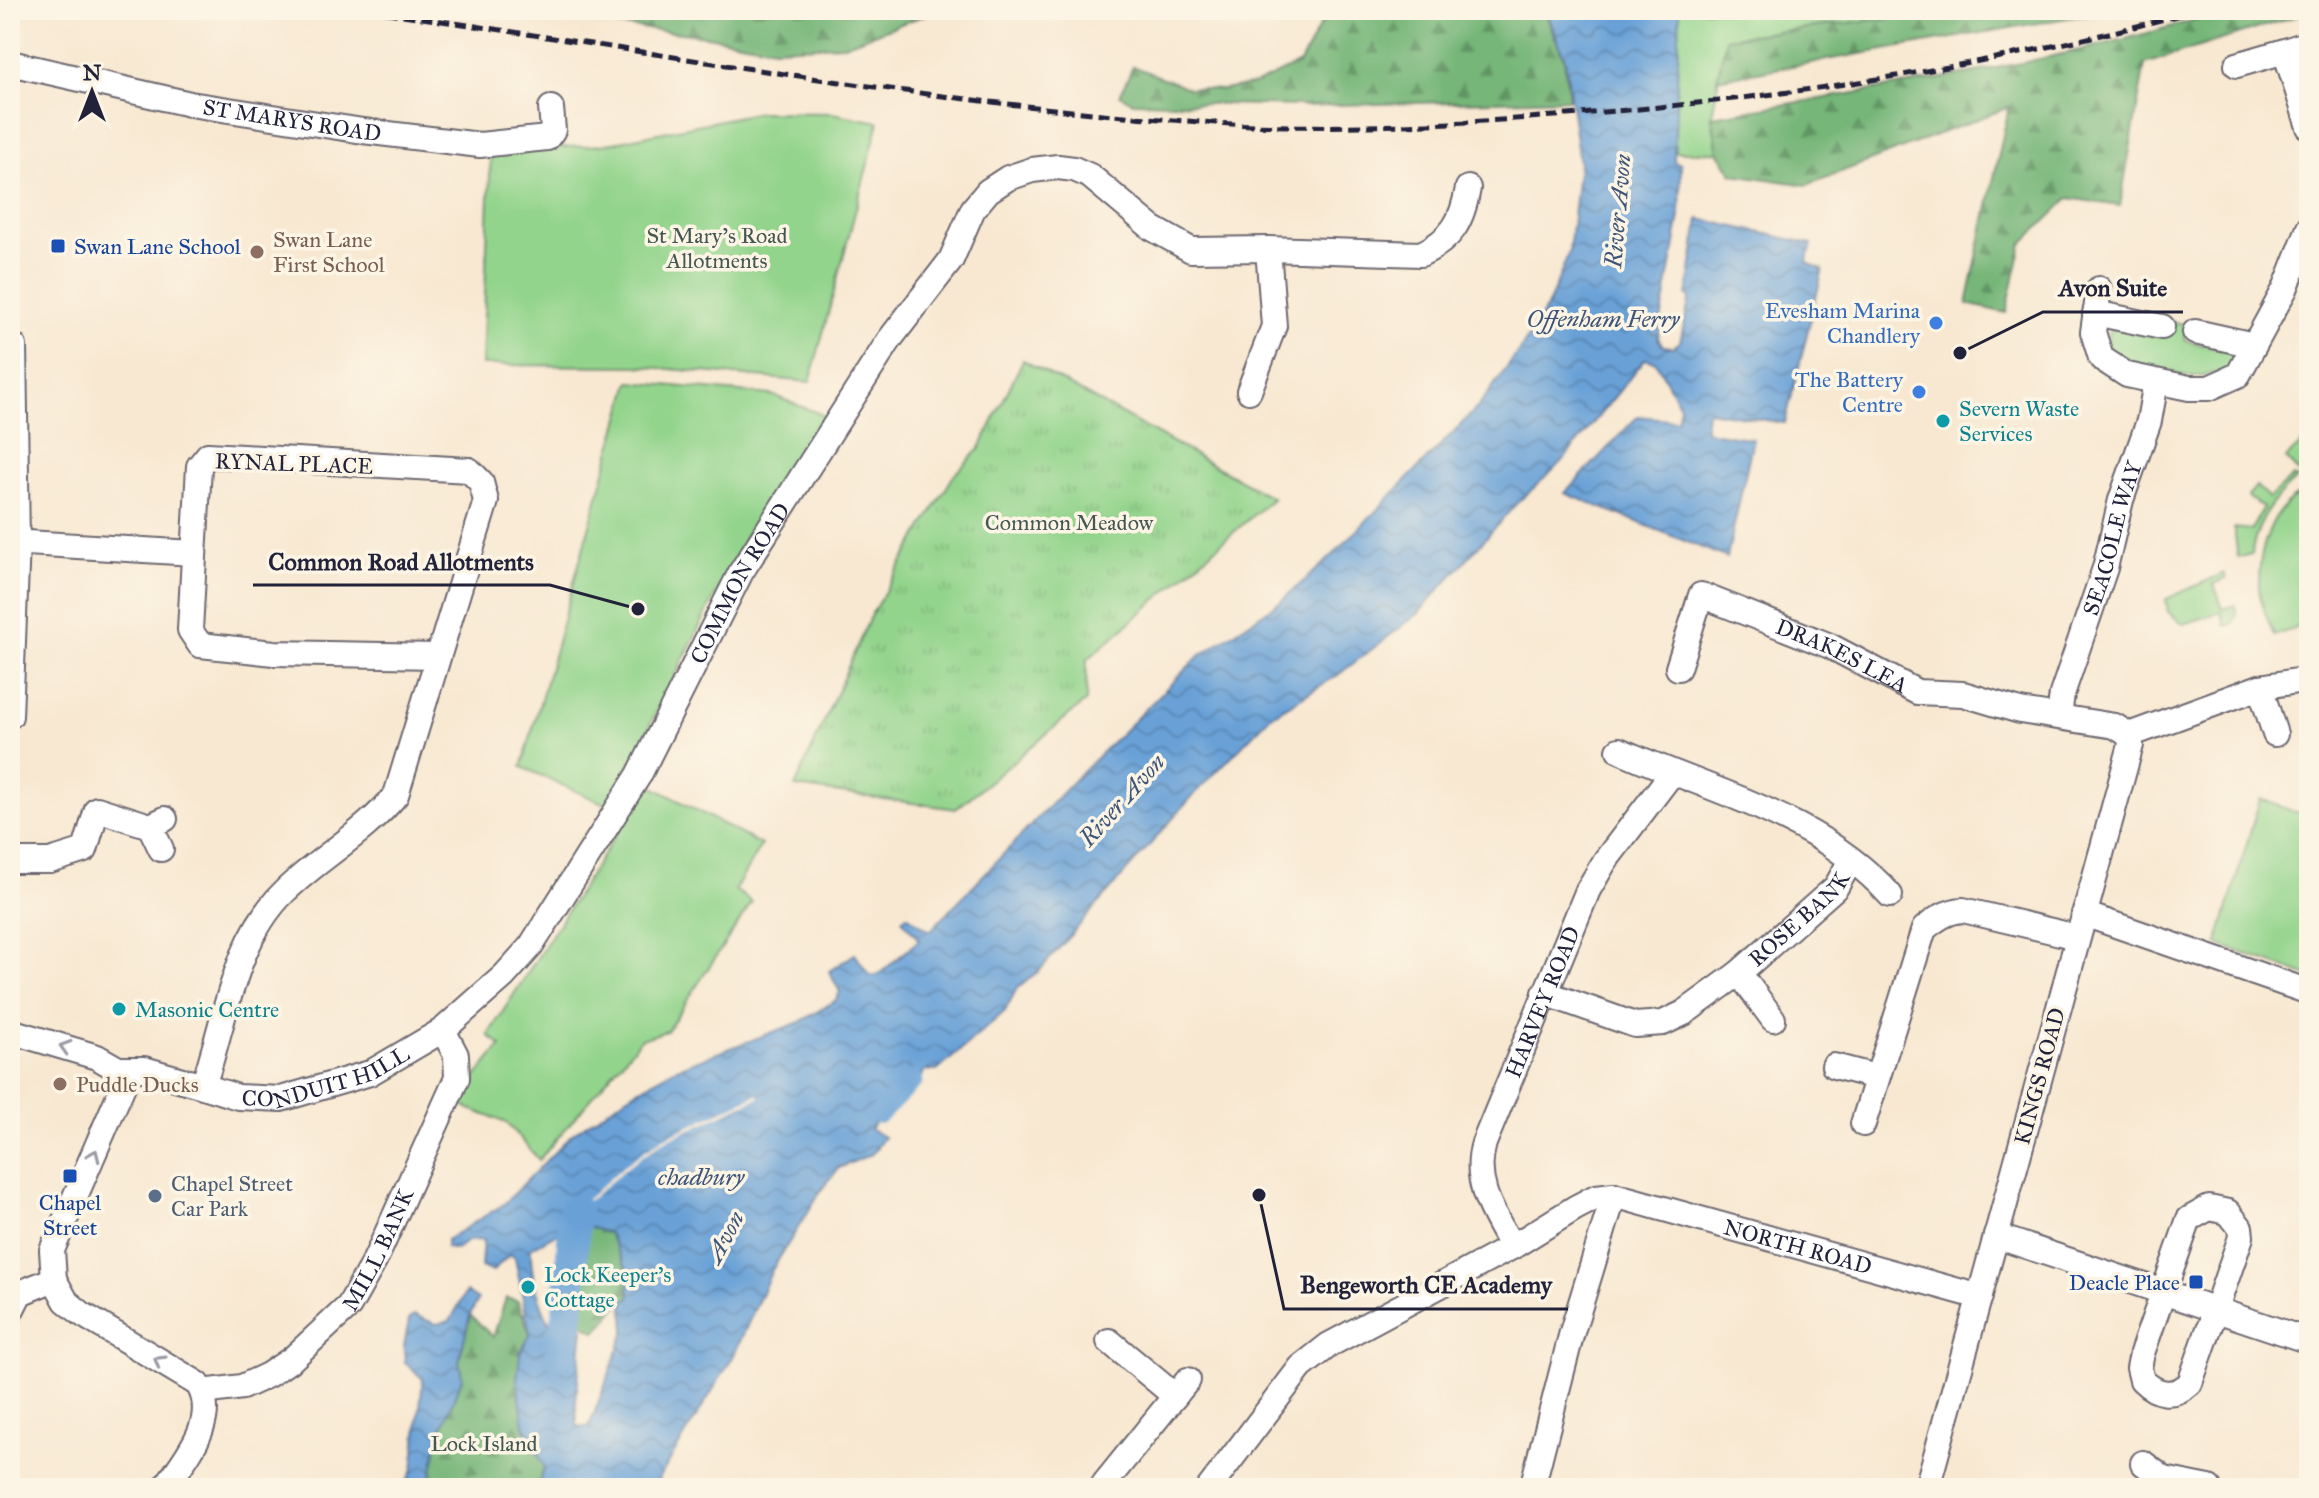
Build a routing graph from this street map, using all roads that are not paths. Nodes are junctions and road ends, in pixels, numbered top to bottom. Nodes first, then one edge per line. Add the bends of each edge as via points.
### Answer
1 (2309, 43) edge
2 (2285, 51) junction
3 (10, 63) edge
4 (2237, 65) dead end
5 (551, 108) dead end
6 (2309, 127) edge
7 (1468, 188) dead end
8 (2309, 228) edge
9 (1268, 249) junction
10 (2162, 327) dead end
11 (2195, 332) dead end
12 (2254, 345) junction
13 (14, 346) dead end
14 (2156, 382) junction
15 (1249, 391) dead end
16 (14, 542) edge
17 (194, 553) junction
18 (437, 656) junction
19 (12, 668) edge
20 (1678, 668) dead end
21 (2309, 679) edge
22 (2260, 687) junction
23 (2061, 705) junction
24 (10, 716) edge
25 (2275, 734) dead end
26 (2129, 735) junction
27 (1619, 750) dead end
28 (1672, 773) junction
29 (161, 849) dead end
30 (1851, 860) junction
31 (10, 861) edge
32 (1890, 895) dead end
33 (2080, 926) junction
34 (1739, 973) junction
35 (2309, 992) edge
36 (1545, 993) junction
37 (1773, 1019) dead end
38 (443, 1030) junction
39 (10, 1031) edge
40 (1834, 1066) dead end
41 (118, 1069) junction
42 (1876, 1077) junction
43 (203, 1086) junction
44 (1863, 1124) dead end
45 (1614, 1195) junction
46 (1996, 1236) junction
47 (1512, 1247) junction
48 (54, 1279) junction
49 (2164, 1290) junction
50 (1980, 1297) junction
51 (13, 1300) edge
52 (2217, 1308) junction
53 (1109, 1341) dead end
54 (2309, 1341) edge
55 (203, 1392) junction
56 (2143, 1463) dead end
57 (165, 1488) edge
58 (1109, 1488) edge
59 (1209, 1488) edge
60 (1532, 1488) edge
61 (1927, 1488) edge
62 (2209, 1488) edge

1 - 2 street
2 - 4 street
2 - 6 street
3 - 5 street, ST MARYS ROAD via 190,104 480,145 547,138 553,130
7 - 9 street via 1459,225 1441,244 1421,254
8 - 12 street via 2285,289
9 - 15 street via 1274,326
9 - 38 street, COMMON ROAD via 1191,250 1152,228 1090,176 1058,167 1008,178 988,191 973,209 951,260 890,339 741,572 639,775 531,946
10 - 14 street via 2097,301 2093,332 2101,358 2127,375
11 - 12 street
12 - 14 street via 2248,364 2224,384 2209,388
13 - 16 street
14 - 23 street, SEACOLE WAY via 2149,421
16 - 17 street
16 - 19 street
17 - 18 street, RYNAL PLACE via 190,630 200,645 274,653
17 - 18 street, RYNAL PLACE via 199,466 208,455 469,470 481,482 486,501
18 - 43 street, RYNAL PLACE via 396,795 373,822 284,892 256,931 231,987
19 - 24 street
20 - 23 street, DRAKES LEA via 1701,595 1830,646 1917,692 1963,694 2020,711
21 - 22 street
22 - 25 street
22 - 26 street
23 - 26 street
26 - 33 street, KINGS ROAD via 2131,745
27 - 28 street
28 - 30 street via 1804,826
28 - 36 street, HARVEY ROAD via 1588,890
29 - 31 street via 157,822 97,809 85,850 50,861
30 - 32 street
30 - 34 street, ROSE BANK via 1836,887
33 - 35 street
33 - 42 street via 1963,910 1934,920 1924,929
33 - 46 street, KINGS ROAD
34 - 36 street, ROSE BANK via 1684,1013 1647,1025 1623,1022
34 - 37 street, ROSE BANK
36 - 47 street, HARVEY ROAD via 1479,1161 1488,1204
38 - 43 street, CONDUIT HILL via 370,1073 281,1099 238,1097
38 - 55 street, MILL BANK via 456,1055 457,1078 349,1306 268,1375 242,1387
41 -> 39 street via 97,1057
40 - 42 street
41 - 43 street via 144,1069
48 -> 41 street via 54,1242 123,1086
42 - 44 street
45 - 47 street via 1586,1203
45 - 50 street, NORTH ROAD
45 - 60 street
46 - 49 street
46 - 50 street, KINGS ROAD
47 - 59 street via 1359,1327 1301,1367
48 - 51 street
55 -> 48 street via 198,1384 82,1314 66,1301
49 - 52 street
49 - 52 street via 2189,1219 2218,1208 2235,1219 2241,1237
49 - 52 street via 2139,1368 2142,1380 2161,1393 2174,1393 2190,1383
50 - 61 street, KINGS ROAD
52 - 54 street
53 - 58 street via 1181,1388 1104,1484
55 - 57 street via 205,1419
56 - 62 street via 2164,1479

